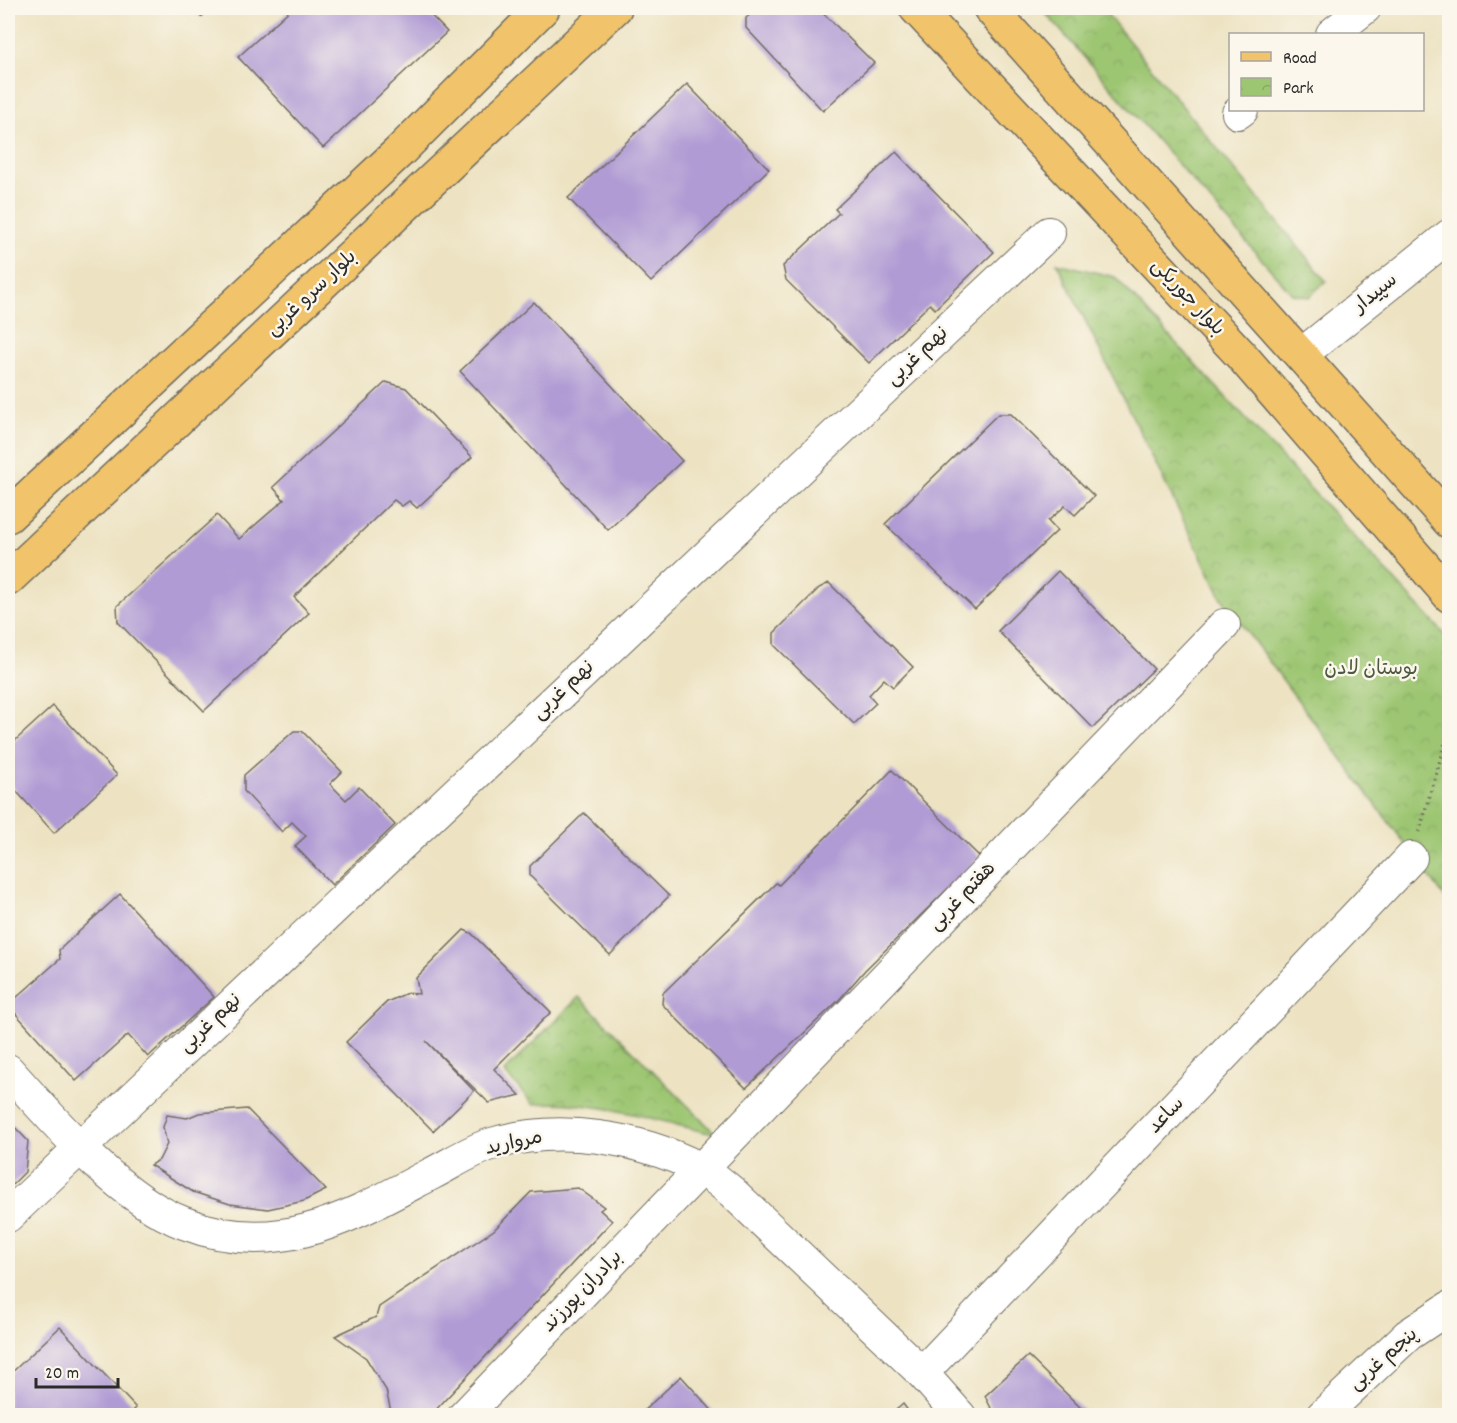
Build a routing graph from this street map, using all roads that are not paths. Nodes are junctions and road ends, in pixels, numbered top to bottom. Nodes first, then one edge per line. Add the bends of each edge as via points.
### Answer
1 (615, 8) edge
2 (916, 8) edge
3 (990, 8) edge
4 (1365, 8) edge
5 (539, 11) edge
6 (1333, 33) edge
7 (569, 50) junction
8 (1049, 233) dead end
9 (1449, 235) edge
10 (1302, 354) junction
11 (8, 516) edge
12 (1449, 522) edge
13 (8, 579) edge
14 (1449, 596) edge
15 (1224, 625) dead end
16 (1411, 858) road end
17 (8, 1070) edge
18 (80, 1148) junction
19 (702, 1169) junction
20 (8, 1216) edge
21 (1449, 1307) edge
22 (922, 1373) junction
23 (464, 1416) edge
24 (960, 1416) edge
25 (1322, 1416) edge

1 - 7 main road, بلوار سرو غربی
2 - 14 main road, بلوار جوریکی via 1240,354
3 - 10 main road
4 - 6 street
5 - 7 main road via 517,57 522,65 531,69
5 - 11 main road via 400,151
7 - 13 main road, بلوار سرو غربی
8 - 18 street, نهم غربی
9 - 10 street, سپیدار
10 - 12 main road
15 - 19 street, هفتم غربی
16 - 22 street, ساعد
17 - 18 street, مروارید
18 - 19 street, مروارید via 147,1203 183,1223 222,1235 260,1237 293,1235 348,1218 492,1144 523,1138 592,1137 664,1151
18 - 20 street, نهم غربی
19 - 22 street, مروارید via 764,1220
19 - 23 street, برادران پورزند
21 - 25 street, پنجم غربی via 1408,1335
22 - 24 street, مروارید

